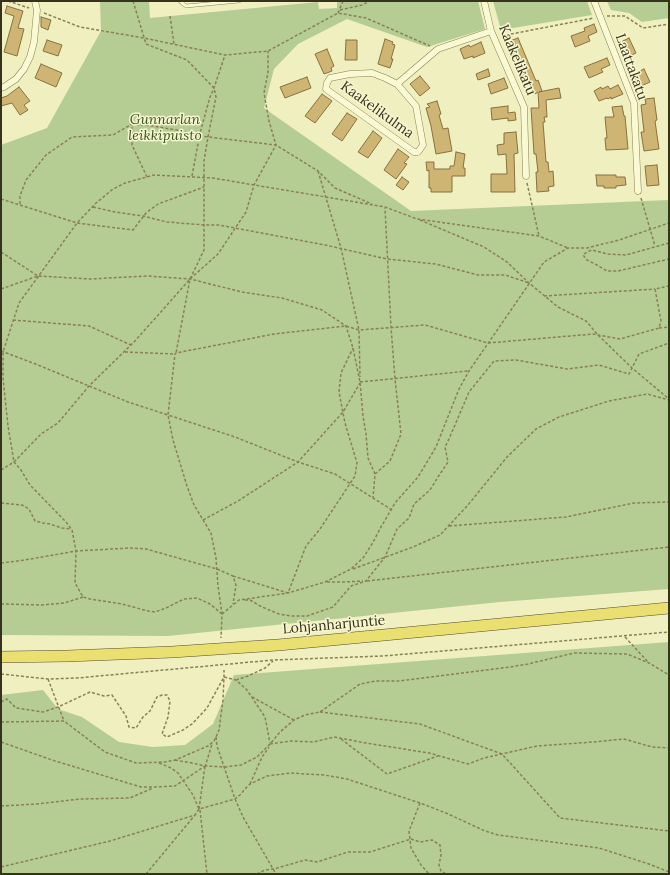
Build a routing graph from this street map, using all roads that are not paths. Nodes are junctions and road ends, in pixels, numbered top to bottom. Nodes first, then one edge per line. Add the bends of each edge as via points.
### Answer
1 (36, 1) edge
2 (180, 1) edge
3 (239, 1) edge
4 (484, 1) edge
5 (594, 1) edge
6 (492, 34) junction
7 (397, 84) junction
8 (1, 88) edge
9 (526, 176) road end
10 (638, 191) road end
11 (669, 608) edge
12 (1, 657) edge

1 - 8 street via 34,42 30,57 16,79
2 - 3 lane via 186,6
4 - 6 street, Kaakelikatu
5 - 10 street, Laattakatu via 634,103
6 - 7 street via 438,49
6 - 9 street, Kaakelikatu via 524,107
7 - 7 street, Kaakelikulma via 416,106 423,145 418,152 414,152 326,89 330,78 350,74 372,73
11 - 12 highway, Lohjanharjuntie via 278,645 172,652

